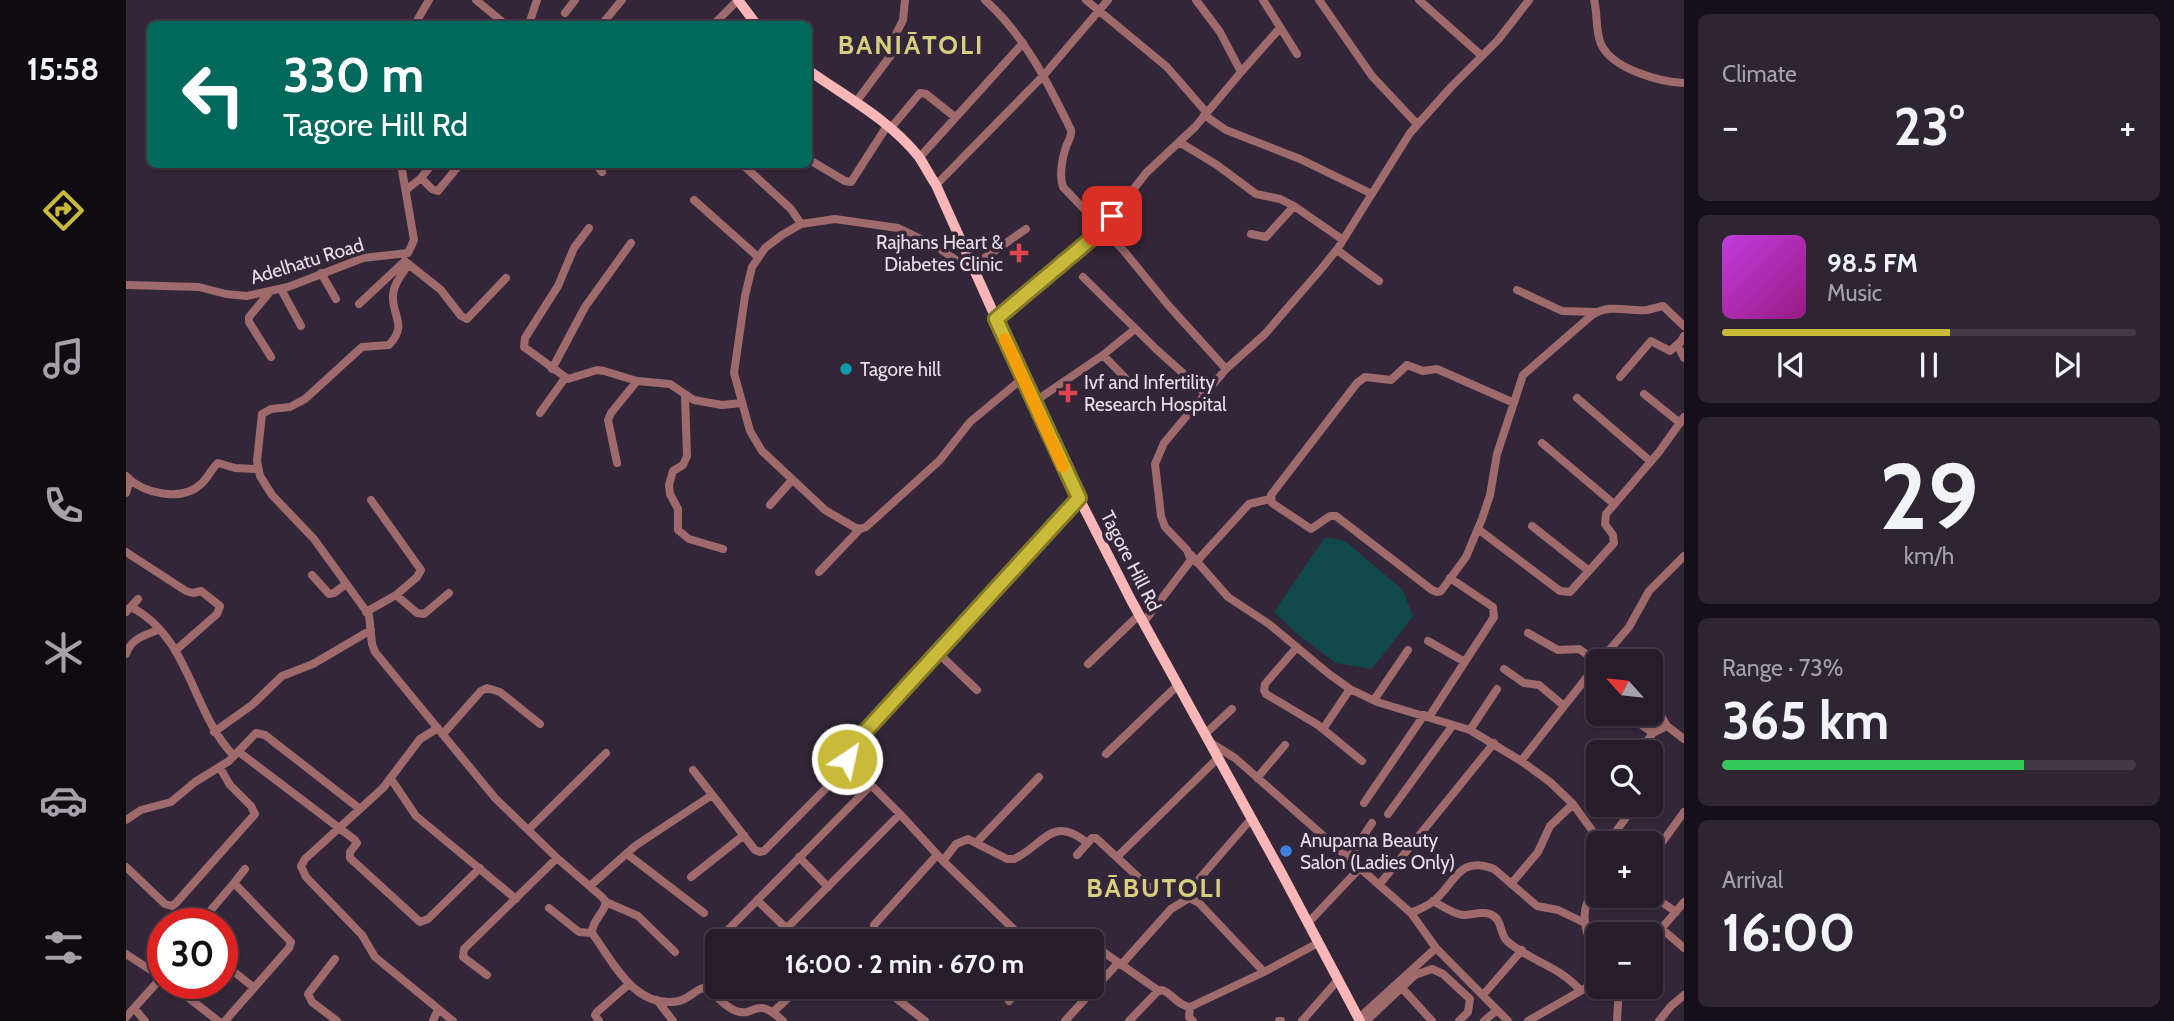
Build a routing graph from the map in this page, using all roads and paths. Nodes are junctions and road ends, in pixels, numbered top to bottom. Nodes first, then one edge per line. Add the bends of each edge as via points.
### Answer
1 (429, 0) edge
2 (476, 0) edge
3 (537, 0) edge
4 (575, 0) edge
5 (622, 0) edge
6 (738, 0) edge
7 (905, 0) edge
8 (985, 0) edge
9 (1086, 0) edge
10 (1108, 0) edge
11 (1196, 0) edge
12 (1263, 0) edge
13 (1319, 0) edge
14 (1419, 0) edge
15 (1530, 0) edge
16 (1594, 0) edge
17 (1099, 9) junction
18 (565, 13) dead end
19 (417, 21) edge
20 (501, 21) edge
21 (530, 21) edge
22 (604, 21) edge
23 (716, 21) edge
24 (754, 21) edge
25 (1279, 29) junction
26 (1023, 43) junction
27 (1297, 54) dead end
28 (1482, 56) junction
29 (1241, 72) junction
30 (1044, 75) junction
31 (812, 76) edge
32 (1684, 83) edge
33 (856, 102) junction
34 (1205, 114) junction
35 (956, 117) junction
36 (1418, 124) junction
37 (889, 127) junction
38 (1179, 142) junction
39 (919, 158) junction
40 (812, 161) edge
41 (402, 168) edge
42 (429, 168) edge
43 (457, 168) edge
44 (599, 168) edge
45 (745, 168) edge
46 (602, 172) dead end
47 (421, 178) junction
48 (936, 185) junction
49 (406, 190) junction
50 (1373, 194) junction
51 (694, 200) dead end
52 (1294, 206) junction
53 (801, 224) junction
54 (589, 228) dead end
55 (1026, 229) dead end
56 (1103, 229) junction
57 (1251, 234) dead end
58 (1343, 240) junction
59 (631, 243) dead end
60 (1337, 250) junction
61 (758, 257) junction
62 (406, 260) junction
63 (973, 265) junction
64 (321, 273) junction
65 (1083, 277) dead end
66 (506, 278) dead end
67 (1379, 281) dead end
68 (126, 285) edge
69 (281, 289) junction
70 (1517, 290) dead end
71 (269, 292) junction
72 (336, 299) dead end
73 (359, 304) dead end
74 (1597, 312) junction
75 (996, 319) junction
76 (301, 326) dead end
77 (1684, 326) edge
78 (1135, 329) junction
79 (1681, 340) edge
80 (1104, 355) junction
81 (271, 357) dead end
82 (1684, 358) edge
83 (552, 369) junction
84 (1226, 369) junction
85 (1620, 377) dead end
86 (565, 378) junction
87 (1023, 378) junction
88 (637, 381) junction
89 (1134, 387) dead end
90 (1205, 393) junction
91 (1644, 394) dead end
92 (685, 395) junction
93 (1577, 398) dead end
94 (1034, 402) junction
95 (742, 403) junction
96 (1514, 403) junction
97 (540, 413) dead end
98 (1682, 420) edge
99 (1542, 443) dead end
100 (1650, 461) junction
101 (617, 463) dead end
102 (258, 469) junction
103 (128, 478) edge
104 (792, 480) junction
105 (126, 493) edge
106 (1079, 498) junction
107 (1270, 499) junction
108 (371, 500) dead end
109 (1614, 504) junction
110 (770, 505) dead end
111 (1532, 526) dead end
112 (860, 529) junction
113 (1478, 529) junction
114 (723, 550) dead end
115 (126, 552) edge
116 (1684, 556) edge
117 (1194, 558) junction
118 (1589, 571) junction
119 (819, 572) dead end
120 (312, 575) dead end
121 (1450, 578) junction
122 (346, 584) junction
123 (450, 593) dead end
124 (396, 595) junction
125 (138, 599) dead end
126 (128, 610) edge
127 (366, 612) junction
128 (1141, 619) junction
129 (158, 630) junction
130 (371, 630) junction
131 (1528, 633) dead end
132 (1428, 641) dead end
133 (1297, 647) junction
134 (1610, 649) edge
135 (176, 650) junction
136 (1408, 650) dead end
137 (938, 653) junction
138 (126, 654) edge
139 (1586, 654) edge
140 (1465, 662) junction
141 (1088, 664) dead end
142 (1504, 669) dead end
143 (1585, 679) edge
144 (1178, 685) junction
145 (1350, 689) junction
146 (1497, 689) dead end
147 (977, 690) dead end
148 (1374, 700) junction
149 (1563, 706) junction
150 (1232, 709) dead end
151 (1427, 716) junction
152 (1663, 719) edge
153 (540, 724) dead end
154 (1453, 725) junction
155 (1643, 726) edge
156 (1667, 726) junction
157 (1323, 729) junction
158 (1470, 730) junction
159 (440, 731) junction
160 (214, 732) junction
161 (1653, 733) junction
162 (1207, 739) junction
163 (1684, 739) edge
164 (1648, 740) edge
165 (1494, 743) junction
166 (1285, 745) dead end
167 (237, 754) junction
168 (606, 754) dead end
169 (1106, 754) dead end
170 (1218, 758) junction
171 (1362, 761) dead end
172 (1521, 761) junction
173 (850, 764) junction
174 (220, 768) junction
175 (693, 770) dead end
176 (1039, 777) dead end
177 (1257, 778) junction
178 (391, 779) junction
179 (871, 785) junction
180 (712, 794) junction
181 (1364, 803) dead end
182 (1573, 804) junction
183 (360, 809) junction
184 (1684, 811) edge
185 (900, 814) junction
186 (1388, 814) dead end
187 (1626, 817) edge
188 (1251, 818) junction
189 (126, 820) edge
190 (1372, 823) dead end
191 (339, 827) junction
192 (528, 830) junction
193 (1595, 831) edge
194 (1615, 831) edge
195 (744, 835) junction
196 (1663, 841) edge
197 (1086, 842) junction
198 (976, 843) junction
199 (627, 854) junction
200 (1077, 855) dead end
201 (1118, 857) junction
202 (557, 858) junction
203 (799, 858) junction
204 (940, 858) junction
205 (1348, 859) junction
206 (126, 867) edge
207 (480, 868) junction
208 (246, 869) dead end
209 (1359, 869) junction
210 (691, 877) dead end
211 (1199, 879) dead end
212 (234, 883) junction
213 (1511, 884) junction
214 (1379, 886) junction
215 (590, 887) junction
216 (828, 887) junction
217 (1153, 891) dead end
218 (516, 899) junction
219 (757, 900) junction
220 (1433, 901) junction
221 (606, 902) junction
222 (1586, 902) edge
223 (1684, 902) edge
224 (1663, 903) edge
225 (213, 908) edge
226 (549, 908) dead end
227 (1676, 912) junction
228 (704, 913) dead end
229 (1411, 913) junction
230 (1308, 923) junction
231 (1585, 923) junction
232 (874, 925) dead end
233 (1586, 926) edge
234 (786, 928) joint
235 (1663, 928) edge
236 (729, 929) edge
237 (1014, 929) edge
238 (1663, 930) edge
239 (592, 933) junction
240 (1318, 943) junction
241 (1436, 948) junction
242 (1684, 948) edge
243 (1522, 950) junction
244 (675, 952) dead end
245 (1104, 953) edge
246 (126, 954) edge
247 (335, 959) dead end
248 (1120, 964) junction
249 (147, 966) edge
250 (1264, 972) junction
251 (238, 975) edge
252 (487, 975) dead end
253 (1338, 980) junction
254 (629, 984) junction
255 (1586, 986) edge
256 (253, 987) junction
257 (1402, 988) junction
258 (1579, 989) junction
259 (1159, 991) junction
260 (147, 992) edge
261 (1483, 995) junction
262 (1684, 995) edge
263 (190, 999) edge
264 (787, 999) edge
265 (897, 999) edge
266 (1618, 999) edge
267 (657, 1000) junction
268 (1190, 1007) junction
269 (134, 1008) junction
270 (438, 1009) junction
271 (1497, 1010) junction
272 (773, 1012) junction
273 (126, 1017) edge
274 (1358, 1019) edge
275 (145, 1021) edge
276 (218, 1021) edge
277 (225, 1021) edge
278 (337, 1021) edge
279 (433, 1021) edge
280 (453, 1021) edge
281 (600, 1021) edge
282 (673, 1021) edge
283 (783, 1021) edge
284 (925, 1021) edge
285 (1065, 1021) edge
286 (1129, 1021) edge
287 (1193, 1021) edge
288 (1302, 1021) edge
289 (1432, 1021) edge
290 (1459, 1021) edge
291 (1484, 1021) edge
292 (1508, 1021) edge
293 (1528, 1021) edge
294 (1617, 1021) edge
295 (1659, 1021) edge

1 - 19 street
2 - 20 street
3 - 21 street
4 - 18 street
5 - 22 street
6 - 23 street
6 - 24 main road
7 - 33 street via 891,54
8 - 26 street
9 - 17 street
10 - 17 street
11 - 29 street
12 - 25 street
13 - 36 street via 1366,68
14 - 28 street
15 - 28 street
16 - 32 street via 1601,43 1610,56 1640,74
17 - 30 street
17 - 34 street via 1167,67
25 - 27 street
25 - 29 street
26 - 30 street
26 - 35 street
28 - 36 street
29 - 34 street
30 - 48 street
30 - 56 street via 1072,134 1061,182
31 - 33 main road, Tagore Hill Rd
33 - 37 main road, Tagore Hill Rd
34 - 38 street
34 - 50 street via 1226,130
35 - 37 street via 920,93
35 - 39 street
36 - 50 street
37 - 39 main road, Tagore Hill Rd
37 - 40 street via 851,182
38 - 52 street via 1256,194
38 - 56 street via 1146,173
39 - 48 main road, Tagore Hill Rd
41 - 49 street
42 - 47 street
43 - 47 street via 438,191
44 - 46 street
45 - 53 street
47 - 49 street
48 - 63 main road, Tagore Hill Rd
49 - 62 street via 414,240
50 - 58 street
51 - 61 street
52 - 57 street via 1266,237
52 - 58 street
53 - 61 street
53 - 63 street via 835,219 898,228 960,263
54 - 83 street via 523,342 527,351
55 - 63 street
56 - 75 street
56 - 84 street
58 - 60 street
59 - 83 street via 585,307
60 - 67 street
60 - 84 street via 1265,334
61 - 95 street via 747,284 735,362
62 - 64 street, Adelhatu Road via 362,258
62 - 66 street via 467,319
62 - 73 street
62 - 102 street via 393,293 399,323 394,340 384,346 362,347 297,404 266,410 260,420
63 - 75 main road, Tagore Hill Rd
64 - 69 street, Adelhatu Road
64 - 72 street
65 - 78 street
68 - 71 street, Adelhatu Road via 199,287 237,296
69 - 71 street, Adelhatu Road
69 - 76 street
70 - 74 street via 1562,311
71 - 81 street via 249,322
74 - 77 street via 1663,306
74 - 96 street via 1523,375
75 - 87 main road, Tagore Hill Rd
78 - 80 street
78 - 90 street
79 - 82 street via 1678,350
79 - 85 street via 1670,351 1651,341 1646,344
80 - 89 street
80 - 94 street
83 - 86 street
84 - 90 street
86 - 88 street via 597,370
86 - 97 street
87 - 94 main road, Tagore Hill Rd
87 - 112 street via 970,422 940,460
88 - 92 street via 670,384
88 - 101 street via 608,420
90 - 117 street via 1164,443 1155,464 1163,522
91 - 98 street
92 - 95 street via 722,405
92 - 114 street via 687,456 668,485 678,509 678,530 689,539
93 - 100 street
94 - 106 main road, Tagore Hill Rd
95 - 104 street via 755,441
96 - 107 street via 1437,369 1423,371 1407,365 1391,380 1365,377
96 - 113 street
98 - 100 street
99 - 109 street
100 - 109 street
102 - 103 street via 218,463 201,484 180,494 141,488
102 - 122 street via 272,495 314,539
103 - 105 street
104 - 110 street
104 - 112 street via 825,510
106 - 128 main road, Tagore Hill Rd
106 - 137 street
107 - 117 street via 1248,504
107 - 121 street via 1311,529 1336,516 1437,592
108 - 124 street via 421,570
109 - 118 street via 1605,524 1614,543
111 - 118 street
112 - 119 street
113 - 118 street via 1560,591 1570,592
113 - 121 street
115 - 135 street via 186,591 201,591 220,606 217,614
116 - 134 street via 1649,591 1633,622
117 - 128 street
117 - 133 street via 1228,597
120 - 122 street via 329,594
121 - 140 street via 1495,611
122 - 127 street
123 - 124 street via 420,615
124 - 127 street
125 - 126 street
126 - 129 street via 142,615
127 - 130 street
128 - 141 street
128 - 144 main road, Tagore Hill Rd
129 - 135 street
129 - 138 street via 138,637
130 - 159 street via 375,652
130 - 160 street via 313,664 282,676
131 - 139 street via 1558,650 1579,649
132 - 140 street
133 - 145 street
133 - 157 street via 1264,690
135 - 160 street
136 - 148 street
137 - 147 street
137 - 173 street via 852,746 847,759
140 - 151 street
142 - 149 street via 1524,683 1539,685
143 - 149 street
144 - 162 main road, Tagore Hill Rd
144 - 169 street
145 - 148 street
145 - 157 street
146 - 158 street
148 - 151 street
149 - 172 street
150 - 162 street
151 - 154 street
151 - 181 street
152 - 156 street
153 - 159 street via 500,692 487,688
154 - 158 street
154 - 186 street
155 - 161 street
156 - 161 street
156 - 163 street
157 - 171 street
158 - 165 street
159 - 178 street via 420,739
159 - 192 street
160 - 167 street
161 - 164 street
162 - 170 main road, Tagore Hill Rd
162 - 177 street
165 - 172 street
165 - 214 street
166 - 177 street
167 - 174 street
167 - 183 street via 256,733 265,735
167 - 191 street
168 - 192 street
170 - 188 main road, Tagore Hill Rd
170 - 201 street
172 - 182 street
173 - 179 street
173 - 195 street via 764,851 755,850
174 - 189 street via 171,802 141,810
174 - 206 street via 255,814 176,904 165,904
175 - 180 street
176 - 198 street
177 - 205 street
178 - 183 street
178 - 207 street via 416,816
179 - 185 street
179 - 203 street
180 - 195 street
180 - 199 street
182 - 193 street
182 - 213 street via 1550,826 1538,852
183 - 191 street
184 - 196 street
185 - 204 street
185 - 216 street
187 - 194 street
188 - 211 street
188 - 230 main road, Tagore Hill Rd
190 - 205 street
191 - 207 street via 357,843 350,858 420,922
191 - 270 street via 305,859 303,872 362,935 375,957
192 - 202 street
195 - 210 street
197 - 198 street via 1060,830 1014,859
197 - 200 street
197 - 201 street via 1096,838
198 - 204 street via 962,840
199 - 215 street
199 - 228 street
201 - 217 street
202 - 215 street
202 - 218 street
203 - 216 street
203 - 219 street
204 - 232 street
204 - 237 street
205 - 209 street
207 - 218 street
208 - 212 street
209 - 214 street
209 - 230 street
212 - 225 street
212 - 256 street via 291,942
213 - 220 street via 1487,866 1467,866
213 - 231 street via 1537,906
214 - 229 street
215 - 221 street
216 - 234 street
218 - 252 street via 462,953
219 - 234 street
219 - 236 street
220 - 229 street
220 - 243 street via 1456,913 1494,917 1506,940
221 - 239 street
221 - 244 street via 638,916
222 - 231 street
223 - 227 street
224 - 227 street
226 - 239 street via 579,932
227 - 235 street
229 - 241 street
230 - 240 main road, Tagore Hill Rd
231 - 233 street
238 - 242 street
239 - 254 street
240 - 250 street
240 - 253 main road, Tagore Hill Rd
241 - 261 street
241 - 274 street
243 - 258 street
243 - 261 street
245 - 248 street
246 - 249 street
247 - 278 street via 309,994 312,1002
248 - 250 street via 1171,909 1189,898
248 - 259 street
248 - 285 street
250 - 268 street
251 - 256 street
253 - 274 main road, Tagore Hill Rd
253 - 288 street
254 - 267 street
254 - 281 street via 597,1012
255 - 258 street
256 - 277 street
257 - 274 street
257 - 289 street
257 - 290 street via 1426,970 1443,974 1470,999 1468,1012
258 - 293 street
259 - 268 street
259 - 286 street
260 - 269 street
261 - 271 street
262 - 295 street
263 - 276 street
264 - 272 street
265 - 284 street
266 - 294 street
267 - 272 street via 684,1000 703,988 733,1010 759,1007
267 - 282 street
268 - 287 street
269 - 273 street
269 - 275 street
270 - 279 street
270 - 280 street
271 - 291 street
271 - 292 street
272 - 283 street

